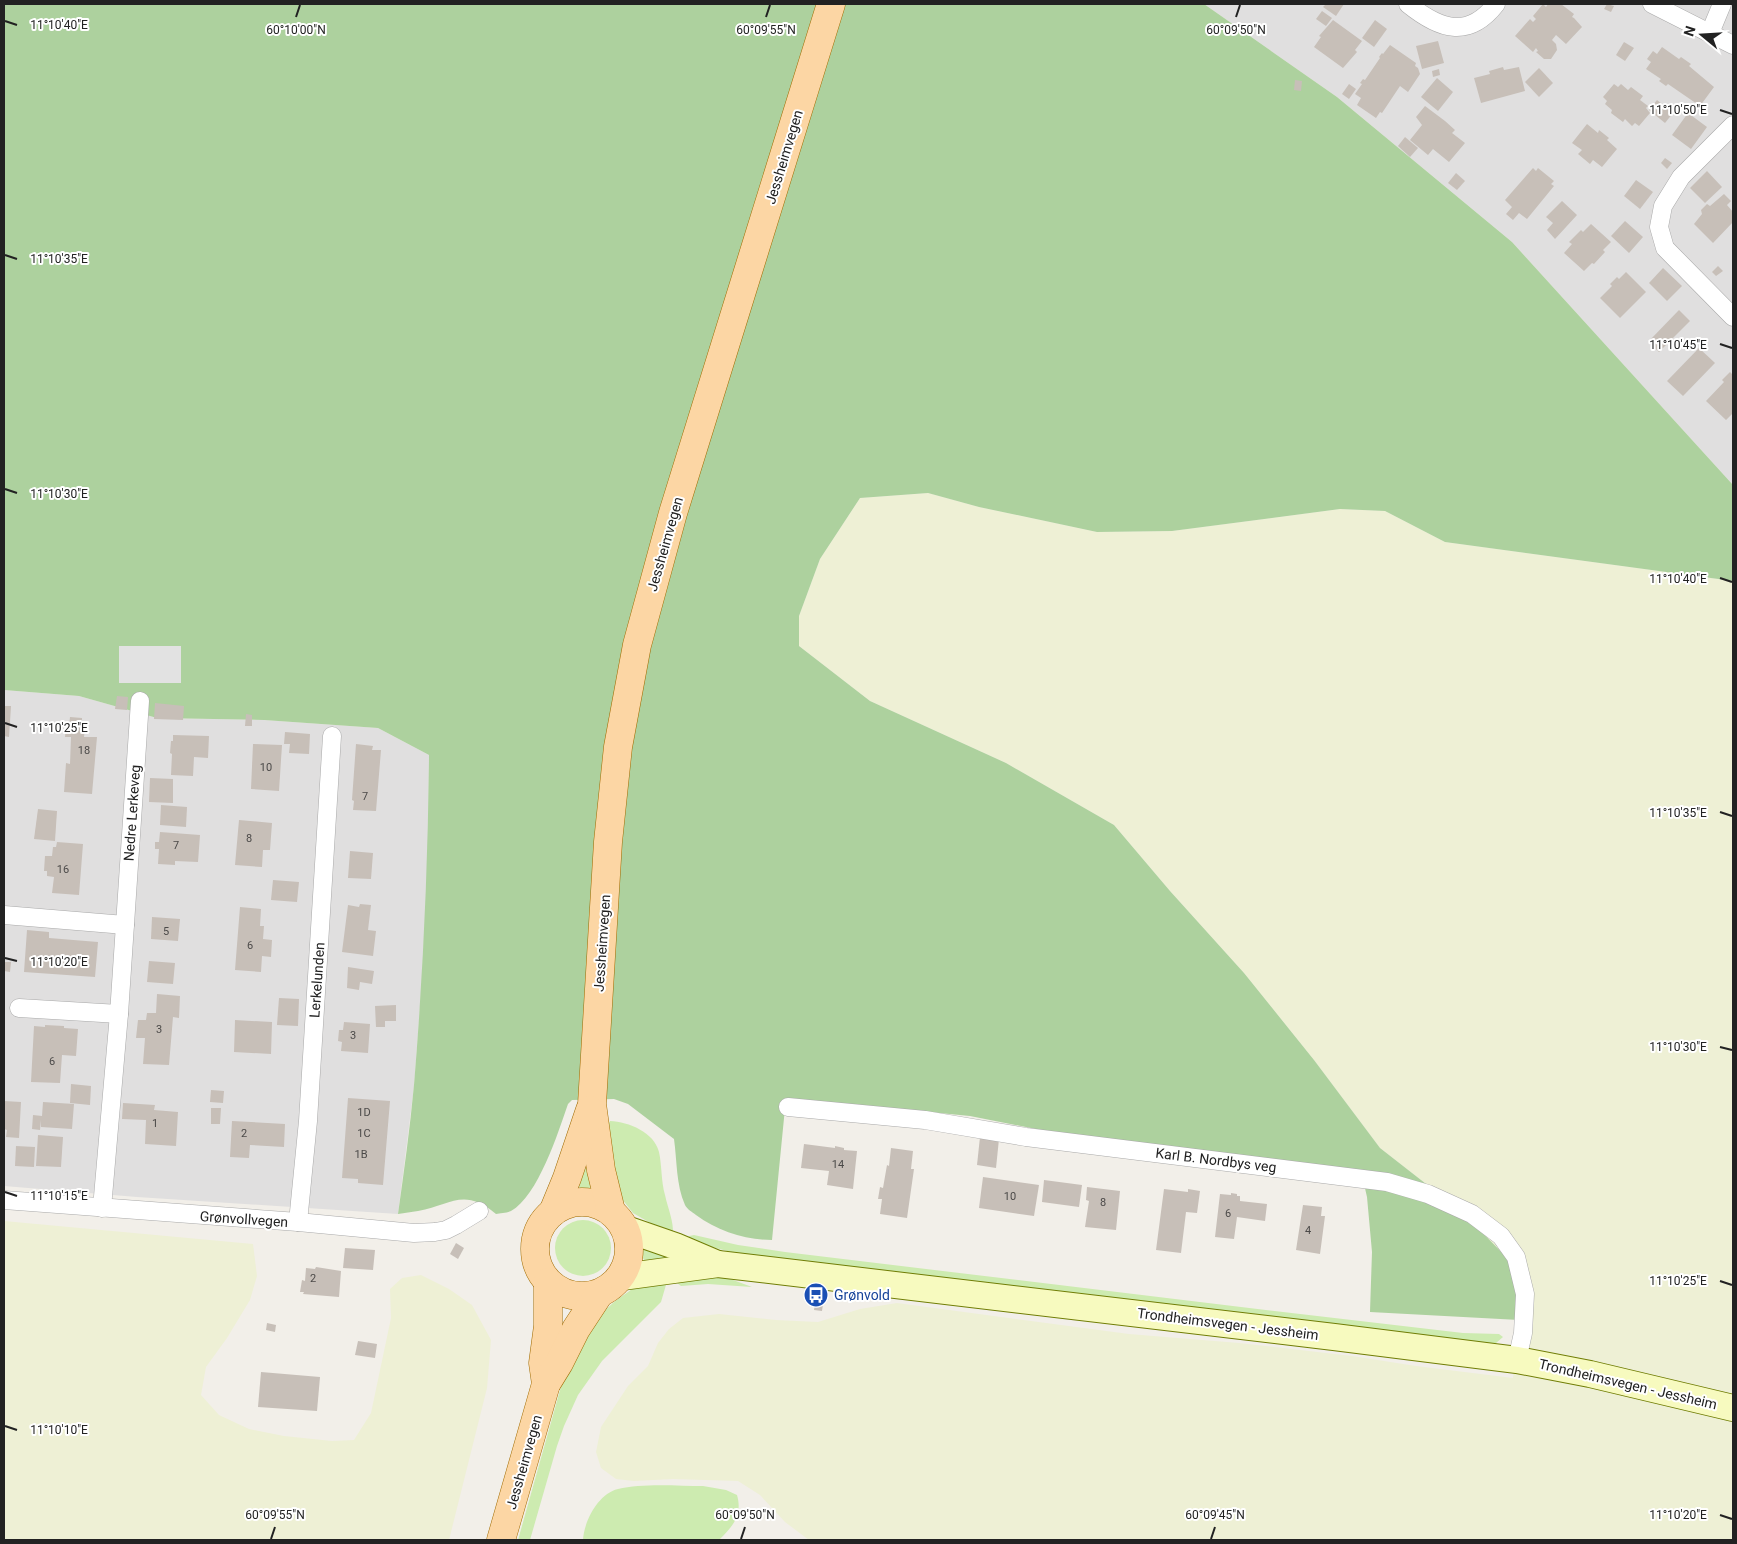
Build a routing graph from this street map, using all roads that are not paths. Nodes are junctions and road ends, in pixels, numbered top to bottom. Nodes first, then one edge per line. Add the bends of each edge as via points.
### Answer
1 (831, 4) edge
2 (1408, 4) edge
3 (1496, 4) edge
4 (1652, 4) edge
5 (1722, 4) edge
6 (1710, 33) junction
7 (1733, 45) edge
8 (1733, 125) edge
9 (1733, 317) edge
10 (140, 702) dead end
11 (332, 736) dead end
12 (4, 914) edge
13 (125, 926) junction
14 (19, 1008) dead end
15 (119, 1014) junction
16 (592, 1104) junction
17 (788, 1107) dead end
18 (4, 1200) edge
19 (102, 1208) junction
20 (479, 1210) dead end
21 (553, 1212) junction
22 (618, 1220) junction
23 (298, 1222) junction
24 (718, 1264) junction
25 (622, 1276) junction
26 (548, 1282) junction
27 (599, 1294) junction
28 (1517, 1360) junction
29 (546, 1384) junction
30 (1733, 1408) edge
31 (501, 1540) edge

1 - 16 main road, Jessheimvegen via 673,513 637,645 618,748 608,842
2 - 3 street via 1434,22 1460,27 1484,18
4 - 6 street
5 - 6 street
6 - 7 street
8 - 9 street via 1681,177 1663,206 1659,227 1665,248
10 - 13 street, Nedre Lerkeveg
11 - 23 street, Lerkelunden via 308,1121
12 - 13 street
13 - 15 street, Nedre Lerkeveg
14 - 15 street
15 - 19 street, Nedre Lerkeveg
16 - 21 main road, Jessheimvegen
16 - 22 main road, Jessheimvegen via 601,1170
17 - 28 street, Karl B. Nordbys veg via 925,1120 1026,1137 1387,1182 1428,1194 1472,1214 1501,1236 1516,1257 1525,1294 1523,1333
18 - 19 street, Grønvollvegen
19 - 23 street, Grønvollvegen
20 - 23 street, Grønvollvegen via 456,1225 435,1232 398,1232
21 - 22 main road via 566,1204 582,1201 597,1204
21 - 26 main road via 544,1221 535,1246 540,1271
22 - 24 main road, Trondheimsvegen - Jessheim
22 - 25 main road via 630,1241 630,1253
24 - 25 main road, Trondheimsvegen - Jessheim
24 - 28 main road, Trondheimsvegen - Jessheim
25 - 27 main road
26 - 27 main road via 572,1296
26 - 29 main road, Jessheimvegen via 548,1326 543,1363
27 - 29 main road, Jessheimvegen
28 - 30 main road, Trondheimsvegen - Jessheim
29 - 31 main road, Jessheimvegen

